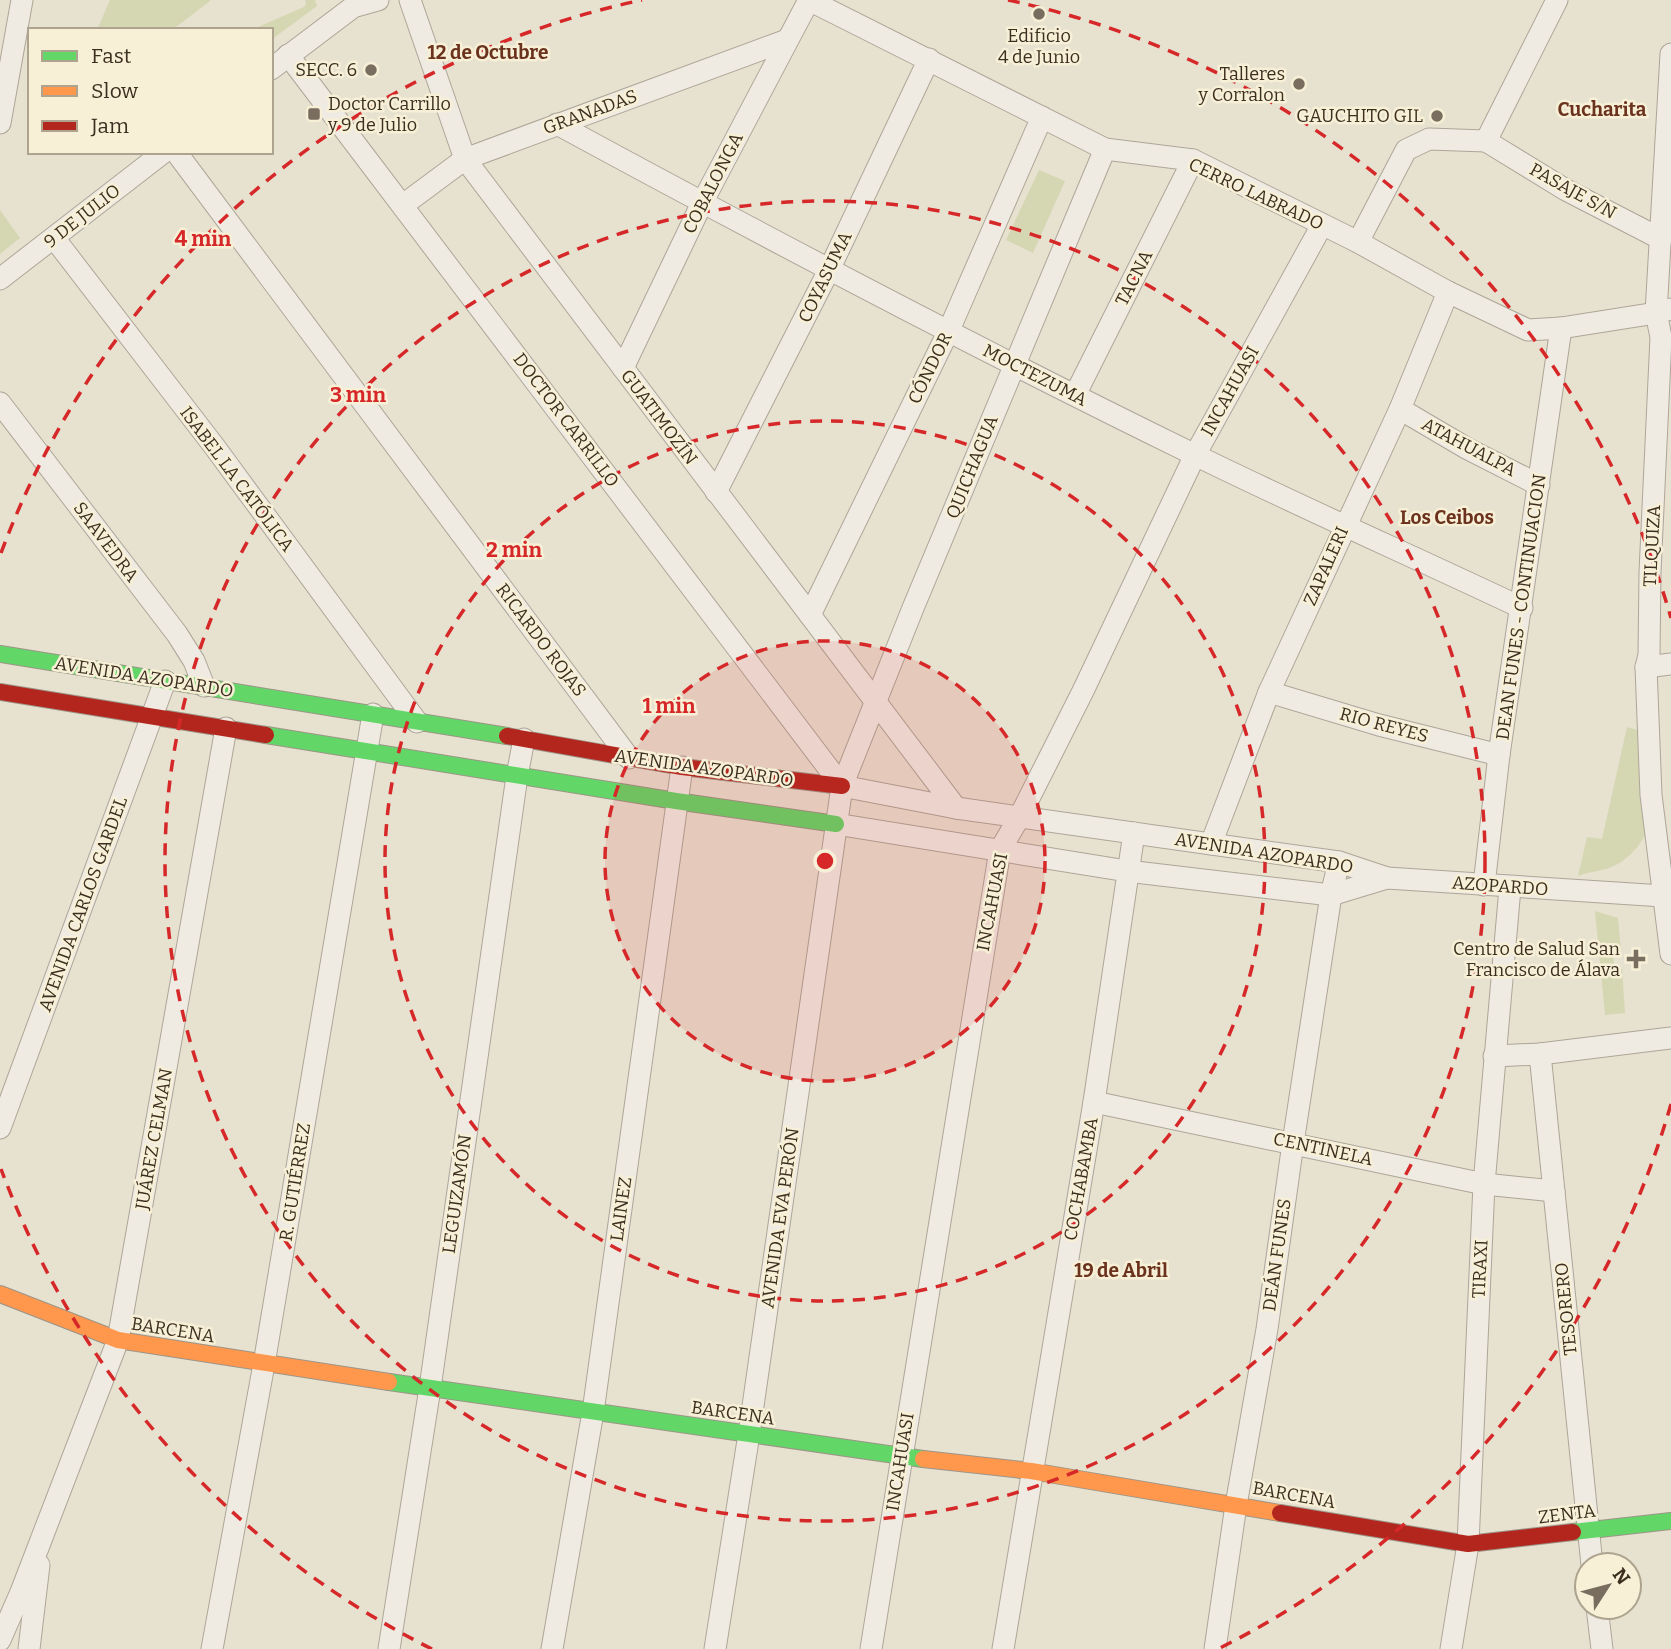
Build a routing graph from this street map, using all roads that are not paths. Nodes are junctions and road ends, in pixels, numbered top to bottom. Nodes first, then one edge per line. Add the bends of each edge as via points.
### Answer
1 (22, 0) edge
2 (378, 0) edge
3 (410, 0) edge
4 (809, 0) edge
5 (1557, 0) edge
6 (351, 4) edge
7 (787, 40) junction
8 (1671, 54) edge
9 (288, 55) junction
10 (929, 59) junction
11 (273, 67) edge
12 (1042, 117) junction
13 (0, 123) edge
14 (557, 124) junction
15 (1486, 141) junction
16 (1105, 149) junction
17 (161, 154) edge
18 (177, 154) edge
19 (465, 159) junction
20 (1193, 160) junction
21 (702, 202) junction
22 (403, 205) junction
23 (1322, 225) junction
24 (54, 238) junction
25 (1661, 239) junction
26 (1359, 242) junction
27 (829, 270) junction
28 (0, 279) edge
29 (1448, 292) junction
30 (1664, 311) edge
31 (1560, 328) junction
32 (949, 330) junction
33 (1014, 365) junction
34 (623, 368) junction
35 (1075, 395) junction
36 (0, 403) edge
37 (1400, 409) junction
38 (1195, 455) junction
39 (1539, 485) junction
40 (716, 492) junction
41 (1345, 524) junction
42 (1522, 608) junction
43 (810, 615) junction
44 (0, 654) edge
45 (1671, 664) edge
46 (1646, 667) junction
47 (166, 681) junction
48 (204, 686) junction
49 (0, 692) edge
50 (1269, 692) junction
51 (875, 700) junction
52 (373, 714) junction
53 (152, 715) junction
54 (417, 722) junction
55 (226, 728) junction
56 (524, 739) junction
57 (366, 751) junction
58 (1499, 755) junction
59 (629, 758) junction
60 (682, 767) junction
61 (517, 776) junction
62 (842, 786) junction
63 (676, 801) junction
64 (956, 808) junction
65 (1020, 816) junction
66 (836, 824) junction
67 (1134, 833) junction
68 (926, 838) junction
69 (1211, 844) junction
70 (1000, 850) junction
71 (1339, 862) junction
72 (1127, 871) junction
73 (1387, 878) junction
74 (1484, 885) junction
75 (1510, 888) junction
76 (1331, 895) junction
77 (1663, 896) junction
78 (1671, 954) edge
79 (1671, 1038) edge
80 (1539, 1054) junction
81 (1494, 1056) junction
82 (1094, 1102) junction
83 (0, 1128) edge
84 (1293, 1143) junction
85 (1484, 1184) junction
86 (1554, 1191) junction
87 (0, 1294) edge
88 (118, 1340) junction
89 (264, 1364) junction
90 (430, 1388) junction
91 (593, 1412) junction
92 (749, 1434) junction
93 (901, 1457) junction
94 (1031, 1471) junction
95 (1236, 1505) junction
96 (1671, 1521) edge
97 (1588, 1531) junction
98 (41, 1538) junction
99 (1468, 1544) junction
100 (1590, 1551) edge
101 (1599, 1621) edge
102 (0, 1640) edge
103 (29, 1649) edge
104 (212, 1649) edge
105 (389, 1649) edge
106 (552, 1649) edge
107 (715, 1649) edge
108 (871, 1649) edge
109 (1003, 1649) edge
110 (1215, 1649) edge
111 (1451, 1649) edge
112 (1602, 1649) edge

1 - 13 street
2 - 6 street
3 - 19 street, GUATIMOZÍN
4 - 7 street, COBALONGA
4 - 10 street, CERRO LABRADO
5 - 15 street
6 - 9 street
7 - 14 street, GRANADAS
7 - 21 street, COBALONGA
8 - 25 street, TILQUIZA
9 - 11 street
9 - 22 street, DOCTOR CARRILLO
10 - 12 street, CERRO LABRADO
10 - 27 street, COYASUMA
12 - 16 street, CERRO LABRADO
12 - 32 street, CÓNDOR
14 - 19 street, GRANADAS
14 - 21 street, MOCTEZUMA
15 - 25 street, PASAJE S/N via 1566,190
15 - 26 street via 1429,139 1406,150
16 - 20 street, CERRO LABRADO
16 - 33 street, QUICHAGUA
17 - 24 street, 9 DE JULIO
18 - 59 street, RICARDO ROJAS
19 - 22 street, GRANADAS
19 - 34 street, GUATIMOZÍN
20 - 23 street, CERRO LABRADO
20 - 35 street, TACNA
21 - 27 street, MOCTEZUMA
21 - 34 street, COBALONGA
22 - 62 street, DOCTOR CARRILLO
23 - 26 street, CERRO LABRADO
23 - 38 street, INCAHUASI
24 - 28 street, 9 DE JULIO
24 - 54 street, ISABEL LA CATÓLICA
25 - 30 street, TILQUIZA
26 - 29 street, CERRO LABRADO
27 - 32 street, MOCTEZUMA
27 - 40 street, COYASUMA
29 - 31 street, CERRO LABRADO via 1528,330
29 - 37 street, ZAPALERI
30 - 31 street, CERRO LABRADO
30 - 46 street, TILQUIZA
31 - 39 street, DEAN FUNES - CONTINUACION
32 - 33 street, MOCTEZUMA
32 - 43 street, CÓNDOR
33 - 35 street, MOCTEZUMA
33 - 51 street, QUICHAGUA
34 - 40 street, GUATIMOZÍN
35 - 38 street, MOCTEZUMA
36 - 48 street, SAAVEDRA via 177,634
37 - 39 street, ATAHUALPA
37 - 41 street, ZAPALERI
38 - 41 street, MOCTEZUMA
38 - 65 street, INCAHUASI
39 - 42 street, DEAN FUNES - CONTINUACION
40 - 43 street, GUATIMOZÍN
41 - 42 street, MOCTEZUMA
41 - 50 street, ZAPALERI
42 - 58 street, DEAN FUNES - CONTINUACION
43 - 51 street, GUATIMOZÍN
44 - 47 street, AVENIDA AZOPARDO
45 - 46 street
46 - 77 street, TILQUIZA via 1651,795
47 - 48 street, AVENIDA AZOPARDO
47 - 53 street, AVENIDA CARLOS GARDEL
48 - 52 street, AVENIDA AZOPARDO
49 - 53 street, AVENIDA AZOPARDO
50 - 58 street, RIO REYES
50 - 69 street, ZAPALERI
51 - 62 street, QUICHAGUA
51 - 64 street, GUATIMOZÍN
52 - 54 street, AVENIDA AZOPARDO
52 - 57 street, R. GUTIÉRREZ
53 - 55 street, AVENIDA AZOPARDO
53 - 83 street, AVENIDA CARLOS GARDEL
54 - 56 street, AVENIDA AZOPARDO
55 - 57 street, AVENIDA AZOPARDO
55 - 88 street, JUÁREZ CELMAN
56 - 59 street, AVENIDA AZOPARDO
56 - 61 street, LEGUIZAMÓN
57 - 61 street, AVENIDA AZOPARDO
57 - 89 street, R. GUTIÉRREZ
58 - 74 street, DEAN FUNES - CONTINUACION
59 - 60 street, AVENIDA AZOPARDO
60 - 62 street, AVENIDA AZOPARDO
60 - 63 street, LAINEZ
61 - 63 street, AVENIDA AZOPARDO
61 - 90 street, LEGUIZAMÓN
62 - 64 street, AVENIDA AZOPARDO
62 - 66 street, AVENIDA EVA PERÓN
63 - 66 street, AVENIDA AZOPARDO
63 - 91 street, LAINEZ
64 - 65 street, AVENIDA AZOPARDO
64 - 68 street
65 - 67 street, AVENIDA AZOPARDO
65 - 70 street, INCAHUASI
66 - 68 street, AVENIDA AZOPARDO
66 - 92 street, AVENIDA EVA PERÓN
67 - 69 street, AVENIDA AZOPARDO
67 - 72 street, COCHABAMBA
68 - 70 street, AVENIDA AZOPARDO
69 - 71 street, AVENIDA AZOPARDO
70 - 72 street, AVENIDA AZOPARDO
70 - 93 street, INCAHUASI
71 - 73 street, AVENIDA AZOPARDO
71 - 76 street, DEÁN FUNES
72 - 76 street, AVENIDA AZOPARDO
72 - 82 street, COCHABAMBA
73 - 74 street, AZOPARDO
73 - 76 street, AVENIDA AZOPARDO
74 - 75 street, AZOPARDO
75 - 77 street, AZOPARDO
75 - 81 street, TIRAXI
76 - 84 street, DEÁN FUNES
77 - 78 street, TILQUIZA
79 - 80 street
80 - 81 street
80 - 86 street, TESORERO
81 - 85 street, TIRAXI
82 - 84 street, CENTINELA
82 - 94 street, COCHABAMBA
84 - 85 street, CENTINELA
84 - 95 street, DEÁN FUNES
85 - 86 street, CENTINELA
85 - 99 street, TIRAXI
86 - 97 street, TESORERO
87 - 88 street, BARCENA
88 - 89 street, BARCENA
88 - 98 street, JUÁREZ CELMAN
89 - 90 street, BARCENA
89 - 104 street, R. GUTIÉRREZ
90 - 91 street, BARCENA
90 - 105 street, LEGUIZAMÓN
91 - 92 street, BARCENA
91 - 106 street, LAINEZ
92 - 93 street, BARCENA
92 - 107 street, AVENIDA EVA PERÓN
93 - 94 street, BARCENA
93 - 108 street, INCAHUASI
94 - 95 street, BARCENA
94 - 109 street, COCHABAMBA
95 - 99 street, BARCENA
95 - 110 street, DEÁN FUNES
96 - 97 street, ZENTA
97 - 99 street, ZENTA
97 - 100 street, TESORERO
98 - 102 street, JUÁREZ CELMAN
98 - 103 street, JUÁREZ CELMAN
99 - 111 street, TIRAXI
101 - 112 street

